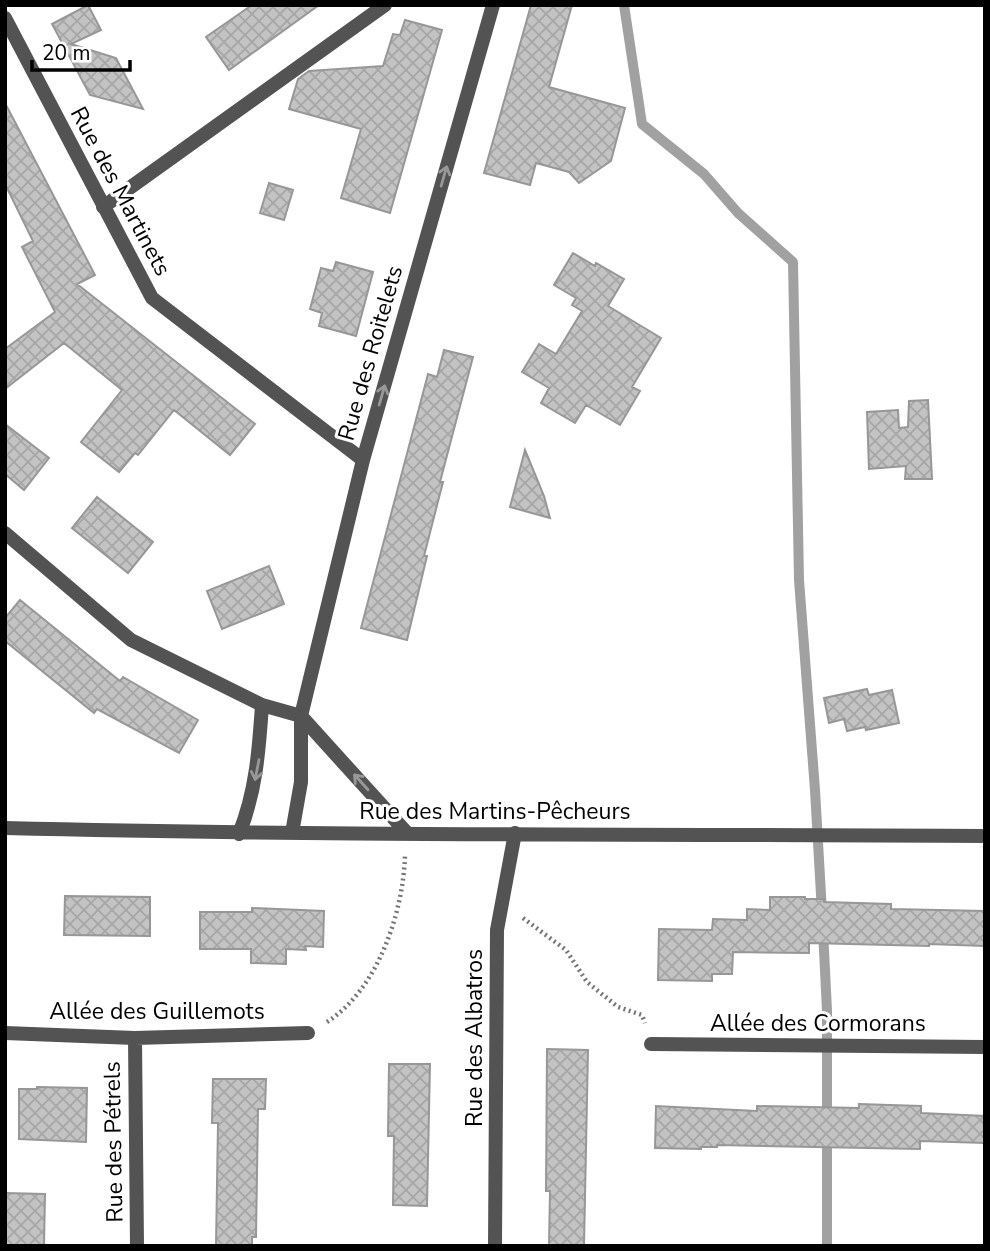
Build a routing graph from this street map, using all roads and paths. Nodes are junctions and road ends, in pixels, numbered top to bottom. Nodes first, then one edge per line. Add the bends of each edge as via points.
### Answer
1 (385, 5) edge
2 (493, 5) edge
3 (5, 18) edge
4 (103, 207) junction
5 (363, 460) junction
6 (5, 533) edge
7 (262, 705) junction
8 (301, 716) junction
9 (5, 828) edge
10 (407, 832) junction
11 (292, 833) junction
12 (515, 833) junction
13 (239, 834) junction
14 (985, 836) edge
15 (502, 902) junction
16 (5, 1033) edge
17 (308, 1033) joint
18 (135, 1038) junction
19 (651, 1044) joint
20 (985, 1046) edge
21 (137, 1246) edge
22 (495, 1246) edge

1 - 4 street
5 -> 2 street, Rue des Roitelets
3 - 4 street, Rue des Martinets
4 - 5 street, Rue des Martinets via 152,298
5 - 8 street, Rue des Roitelets
6 - 7 street via 131,640
7 - 8 street
7 -> 13 street via 259,761
10 -> 8 street
8 - 11 street, Rue des Roitelets via 300,782
9 - 13 street, Rue des Martins-Pêcheurs
10 - 11 street, Rue des Martins-Pêcheurs
10 - 12 street, Rue des Martins-Pêcheurs
10 - 17 path via 398,914 373,970 341,1013
11 - 13 street, Rue des Martins-Pêcheurs
12 - 14 street, Rue des Martins-Pêcheurs
12 - 15 street, Rue des Albatros
15 - 19 path via 566,950 587,982 618,1007 642,1015
15 - 22 street, Rue des Albatros via 497,930
16 - 18 street, Allée des Guillemots
17 - 18 street, Allée des Guillemots
18 - 21 street, Rue des Pétrels
19 - 20 street, Allée des Cormorans

